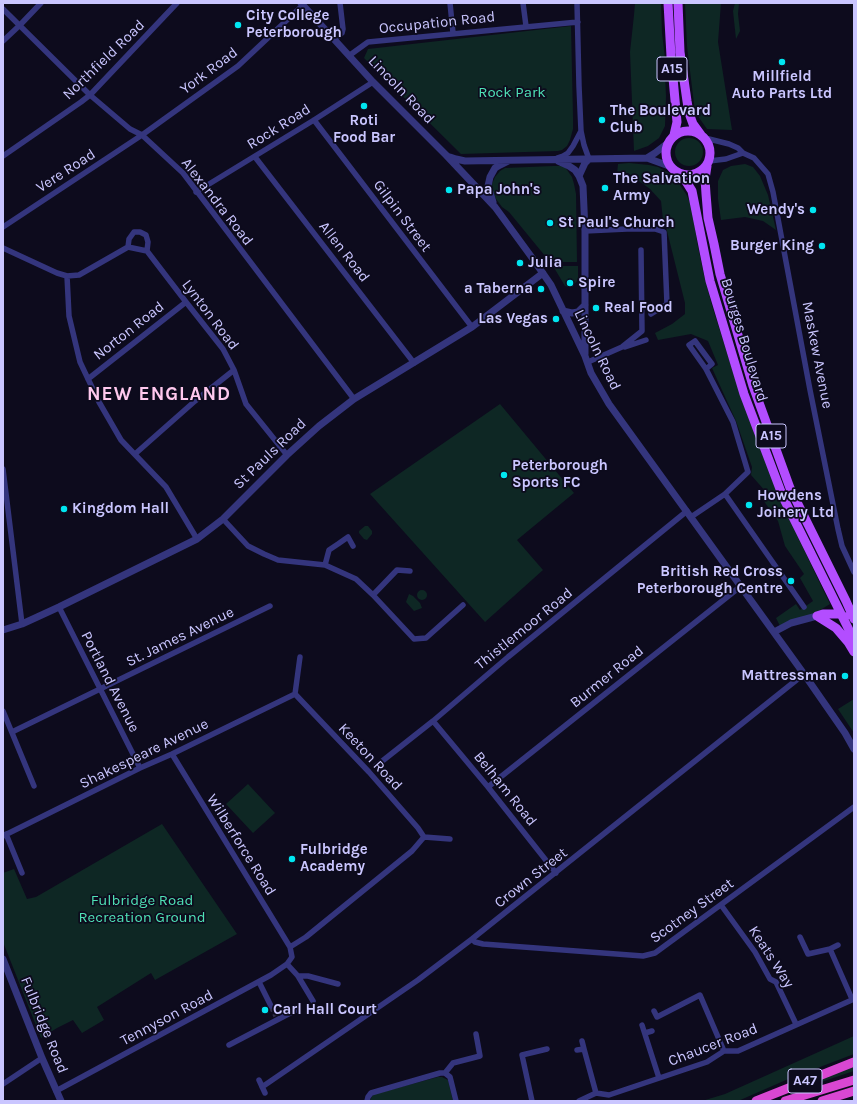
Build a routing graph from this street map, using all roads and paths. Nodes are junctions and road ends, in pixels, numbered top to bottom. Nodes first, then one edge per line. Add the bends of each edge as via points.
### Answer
1 (41, 3) edge
2 (177, 3) edge
3 (340, 3) edge
4 (450, 3) edge
5 (523, 3) edge
6 (578, 3) edge
7 (668, 3) edge
8 (678, 3) edge
9 (302, 4) edge
10 (3, 9) edge
11 (578, 22) junction
12 (20, 25) junction
13 (526, 26) junction
14 (453, 33) junction
15 (335, 39) junction
16 (3, 41) edge
17 (350, 55) junction
18 (373, 82) junction
19 (90, 95) junction
20 (314, 120) junction
21 (581, 131) junction
22 (142, 135) junction
23 (703, 136) junction
24 (671, 139) junction
25 (743, 153) junction
26 (446, 155) junction
27 (3, 156) edge
28 (255, 156) junction
29 (647, 158) junction
30 (550, 159) junction
31 (589, 159) junction
32 (510, 160) junction
33 (708, 163) junction
34 (669, 166) junction
35 (682, 175) junction
36 (579, 176) junction
37 (196, 192) junction
38 (495, 207) junction
39 (3, 227) edge
40 (585, 231) junction
41 (128, 247) junction
42 (3, 248) edge
43 (641, 250) dead end
44 (147, 251) junction
45 (543, 273) junction
46 (67, 276) junction
47 (186, 302) junction
48 (585, 305) junction
49 (563, 311) junction
50 (651, 314) dead end
51 (472, 327) junction
52 (646, 340) dead end
53 (622, 347) junction
54 (586, 359) junction
55 (414, 363) junction
56 (706, 369) junction
57 (234, 370) junction
58 (88, 379) junction
59 (354, 399) junction
60 (135, 454) junction
61 (287, 455) junction
62 (3, 469) edge
63 (725, 494) junction
64 (689, 514) junction
65 (223, 519) junction
66 (198, 539) junction
67 (353, 546) dead end
68 (325, 565) junction
69 (410, 571) dead end
70 (854, 572) edge
71 (741, 586) junction
72 (373, 595) junction
73 (463, 605) dead end
74 (270, 606) dead end
75 (59, 607) junction
76 (804, 607) dead end
77 (817, 616) junction
78 (842, 616) junction
79 (854, 620) edge
80 (22, 624) junction
81 (3, 630) edge
82 (774, 632) junction
83 (854, 640) edge
84 (854, 652) edge
85 (300, 658) dead end
86 (804, 674) junction
87 (100, 689) junction
88 (295, 694) junction
89 (3, 711) edge
90 (433, 721) junction
91 (12, 732) junction
92 (854, 749) edge
93 (172, 754) junction
94 (376, 766) dead end
95 (140, 768) junction
96 (34, 786) dead end
97 (488, 787) junction
98 (854, 807) edge
99 (5, 835) edge
100 (424, 837) junction
101 (450, 839) dead end
102 (22, 873) dead end
103 (556, 873) junction
104 (721, 905) junction
105 (800, 937) dead end
106 (472, 939) junction
107 (838, 945) dead end
108 (290, 947) junction
109 (830, 949) junction
110 (3, 959) edge
111 (287, 964) junction
112 (298, 976) junction
113 (259, 982) junction
114 (338, 984) dead end
115 (853, 999) edge
116 (313, 1001) dead end
117 (271, 1006) tunnel mouth
118 (298, 1008) dead end
119 (654, 1011) dead end
120 (796, 1024) junction
121 (642, 1025) dead end
122 (652, 1031) dead end
123 (644, 1033) junction
124 (476, 1034) dead end
125 (582, 1041) dead end
126 (229, 1045) dead end
127 (547, 1049) dead end
128 (584, 1049) junction
129 (577, 1050) dead end
130 (724, 1051) junction
131 (42, 1058) junction
132 (854, 1062) edge
133 (445, 1073) junction
134 (659, 1078) junction
135 (259, 1080) dead end
136 (854, 1080) edge
137 (3, 1084) edge
138 (262, 1087) junction
139 (56, 1091) junction
140 (854, 1091) edge
141 (265, 1093) dead end
142 (596, 1093) junction
143 (61, 1101) edge
144 (367, 1101) edge
145 (456, 1101) edge
146 (532, 1101) edge
147 (579, 1101) edge
148 (756, 1101) edge
149 (785, 1101) edge
150 (822, 1101) edge

1 - 12 street
2 - 19 street, Northfield Road
3 - 15 street via 343,29
4 - 14 street
5 - 13 street
6 - 11 street
7 - 24 main road, A15 via 677,122
8 - 23 main road, A15 via 680,52 689,113 693,124
9 - 15 street, Lincoln Road
9 - 22 street, York Road via 293,16 238,66
10 - 12 street, Alexandra Road
11 - 13 street, Occupation Road
11 - 21 street
12 - 16 street
12 - 19 street, Alexandra Road
13 - 14 street, Occupation Road
14 - 17 street, Occupation Road via 368,42
15 - 17 street, Lincoln Road
17 - 18 street, Lincoln Road
18 - 20 street, Rock Road
18 - 26 street, Lincoln Road
19 - 22 street, Alexandra Road via 130,129
19 - 27 street, Northfield Road
20 - 28 street, Rock Road
20 - 51 street, Gilpin Street
21 - 30 street via 568,153
21 - 31 street
22 - 37 street, Alexandra Road via 182,173
22 - 39 street, Vere Road
23 - 24 main road via 688,131 681,132
23 - 25 street, Maskew Avenue via 729,144
23 - 33 main road via 710,148
24 - 29 street
24 - 34 main road via 666,149
25 - 33 street
25 - 70 street, Maskew Avenue via 754,158 768,174 773,192 838,529 842,546
26 - 32 street via 465,161
26 - 38 street, Lincoln Road
28 - 37 street, Rock Road
28 - 55 street, Allen Road
29 - 31 street
29 - 34 street
30 - 31 street
30 - 32 street
30 - 36 street via 564,163
31 - 36 street
32 - 38 street via 495,168 490,177 488,186
33 - 35 main road via 694,175
33 - 79 main road, Bourges Boulevard / A15 via 705,179 708,218 720,274 752,386 787,481
34 - 35 main road
35 - 78 main road, Bourges Boulevard / A15 via 692,190 710,281 744,394 783,496
36 - 40 street via 583,186
37 - 59 street, Alexandra Road
38 - 45 street, Lincoln Road
40 - 48 street
40 - 50 street via 655,229 664,232 667,304
41 - 44 street
41 - 44 street, Lynton Road via 129,239 134,232 140,232 146,235
41 - 46 street, Lynton Road via 79,275
42 - 46 street
43 - 53 street via 642,330
44 - 47 street, Lynton Road
45 - 49 street, Lincoln Road
45 - 51 street, St Pauls Road
46 - 58 street via 69,316 80,362
47 - 57 street, Lynton Road via 223,349
47 - 58 street, Norton Road
48 - 49 street via 578,312
48 - 54 street
49 - 54 street, Lincoln Road
51 - 55 street, St Pauls Road
52 - 53 street
53 - 54 street
54 - 64 street, Lincoln Road via 609,404
55 - 59 street, St Pauls Road
56 - 56 street via 689,345 695,341 712,364
56 - 63 street, Thistlemoor Road via 733,422 748,472
57 - 60 street
57 - 61 street, Lynton Road via 246,404
58 - 60 street via 121,440
59 - 61 street, St Pauls Road
60 - 66 street via 166,486
61 - 65 street, St Pauls Road
62 - 80 street
63 - 64 street, Thistlemoor Road
63 - 76 street
64 - 71 street, Lincoln Road
64 - 90 street, Thistlemoor Road via 508,657
65 - 66 street, St Pauls Road
65 - 68 street via 248,546 264,554 278,560
66 - 75 street, St Pauls Road
67 - 68 street via 348,538 329,550
68 - 72 street via 356,579
69 - 72 street via 397,570
71 - 82 street, Lincoln Road
71 - 97 street, Burmer Road
72 - 73 street via 414,639 426,638
74 - 87 street, St. James Avenue
75 - 80 street, St Pauls Road
75 - 87 street, Portland Avenue
77 - 78 main road
77 - 82 street via 791,623
77 - 84 main road via 836,628
78 - 79 main road
78 - 83 main road, Bourges Boulevard / A15
80 - 81 street, St Pauls Road
82 - 86 street, Lincoln Road
85 - 88 street
86 - 92 street, Lincoln Road
86 - 103 street, Crown Street
87 - 91 street, St. James Avenue
87 - 95 street, Portland Avenue
88 - 93 street, Shakespeare Avenue
88 - 100 street, Keeton Road via 369,772
89 - 91 street
90 - 94 street, Thistlemoor Road
90 - 97 street, Belham Road
91 - 96 street
93 - 95 street, Shakespeare Avenue
93 - 108 street, Wilberforce Road
95 - 99 street, Shakespeare Avenue
97 - 103 street, Belham Road
98 - 104 street, Scotney Street
99 - 102 street
100 - 101 street
100 - 108 street via 412,851 306,937
103 - 106 street, Crown Street
104 - 106 street, Scotney Street via 655,954 643,956 483,944
104 - 120 street, Keats Way via 755,952 770,979 776,982
105 - 109 street via 808,954
106 - 138 street, Crown Street via 418,980
107 - 109 street
108 - 111 street via 292,956
109 - 115 street, Chaucer Road
110 - 131 street, Fulbridge Road
111 - 112 street
111 - 113 street, Tennyson Road
112 - 114 street
112 - 116 street
113 - 117 street
113 - 139 street, Tennyson Road
115 - 120 street, Chaucer Road
118 - 126 street
119 - 130 street via 657,1017 700,995
120 - 130 street, Chaucer Road via 738,1051
121 - 123 street
122 - 123 street
123 - 134 street
124 - 133 street via 480,1056 453,1063
125 - 128 street
127 - 146 street via 522,1055
128 - 129 street
128 - 142 street
130 - 134 street, Chaucer Road via 707,1062
131 - 137 street
131 - 139 street, Fulbridge Road
132 - 148 highway, A47
133 - 144 street via 371,1093
133 - 145 street via 450,1077
134 - 142 street, Chaucer Road via 609,1095
135 - 138 street
136 - 149 highway, A47
138 - 141 street
139 - 143 street, Fulbridge Road
140 - 150 highway, A47
142 - 147 street, Chaucer Road

